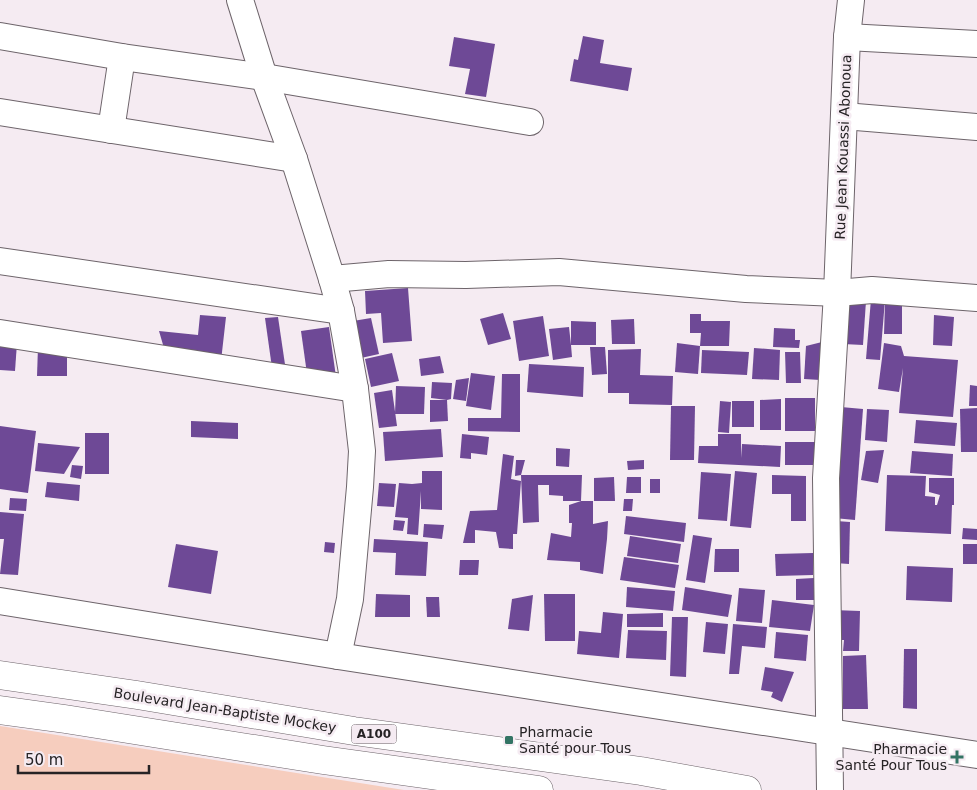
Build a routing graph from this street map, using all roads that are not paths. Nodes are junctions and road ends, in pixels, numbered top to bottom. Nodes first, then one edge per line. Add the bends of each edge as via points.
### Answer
1 (240, 0) edge
2 (851, 0) edge
3 (0, 36) edge
4 (847, 37) junction
5 (977, 44) edge
6 (122, 57) junction
7 (264, 77) junction
8 (0, 112) edge
9 (844, 116) junction
10 (530, 122) dead end
11 (977, 127) edge
12 (111, 130) junction
13 (294, 159) junction
14 (0, 261) edge
15 (332, 279) junction
16 (837, 293) junction
17 (977, 298) edge
18 (341, 311) junction
19 (0, 333) edge
20 (355, 389) junction
21 (0, 602) edge
22 (338, 656) junction
23 (0, 676) edge
24 (0, 710) edge
25 (830, 731) junction
26 (977, 755) edge
27 (539, 790) edge
28 (747, 790) edge
29 (830, 790) edge

1 - 7 street
2 - 4 street, Rue Jean Kouassi Abonoua
3 - 6 street
4 - 5 street
4 - 9 street, Rue Jean Kouassi Abonoua
6 - 7 street
6 - 12 street
7 - 10 street
7 - 13 street
8 - 12 street
9 - 11 street
9 - 16 street, Rue Jean Kouassi Abonoua
12 - 13 street
13 - 15 street
14 - 18 street
15 - 16 street via 389,274 466,276 559,272 746,289
15 - 18 street
16 - 17 street via 872,290
16 - 25 street, Rue Jean Kouassi Abonoua via 826,478
18 - 20 street
19 - 20 street
20 - 22 street via 362,451 360,487 350,599
21 - 22 street
22 - 25 street
23 - 28 highway, Boulevard Jean-Baptiste Mockey / A100 via 354,731 642,771
24 - 27 highway, A100
25 - 26 street
25 - 29 street, Rue Jean Kouassi Abonoua

